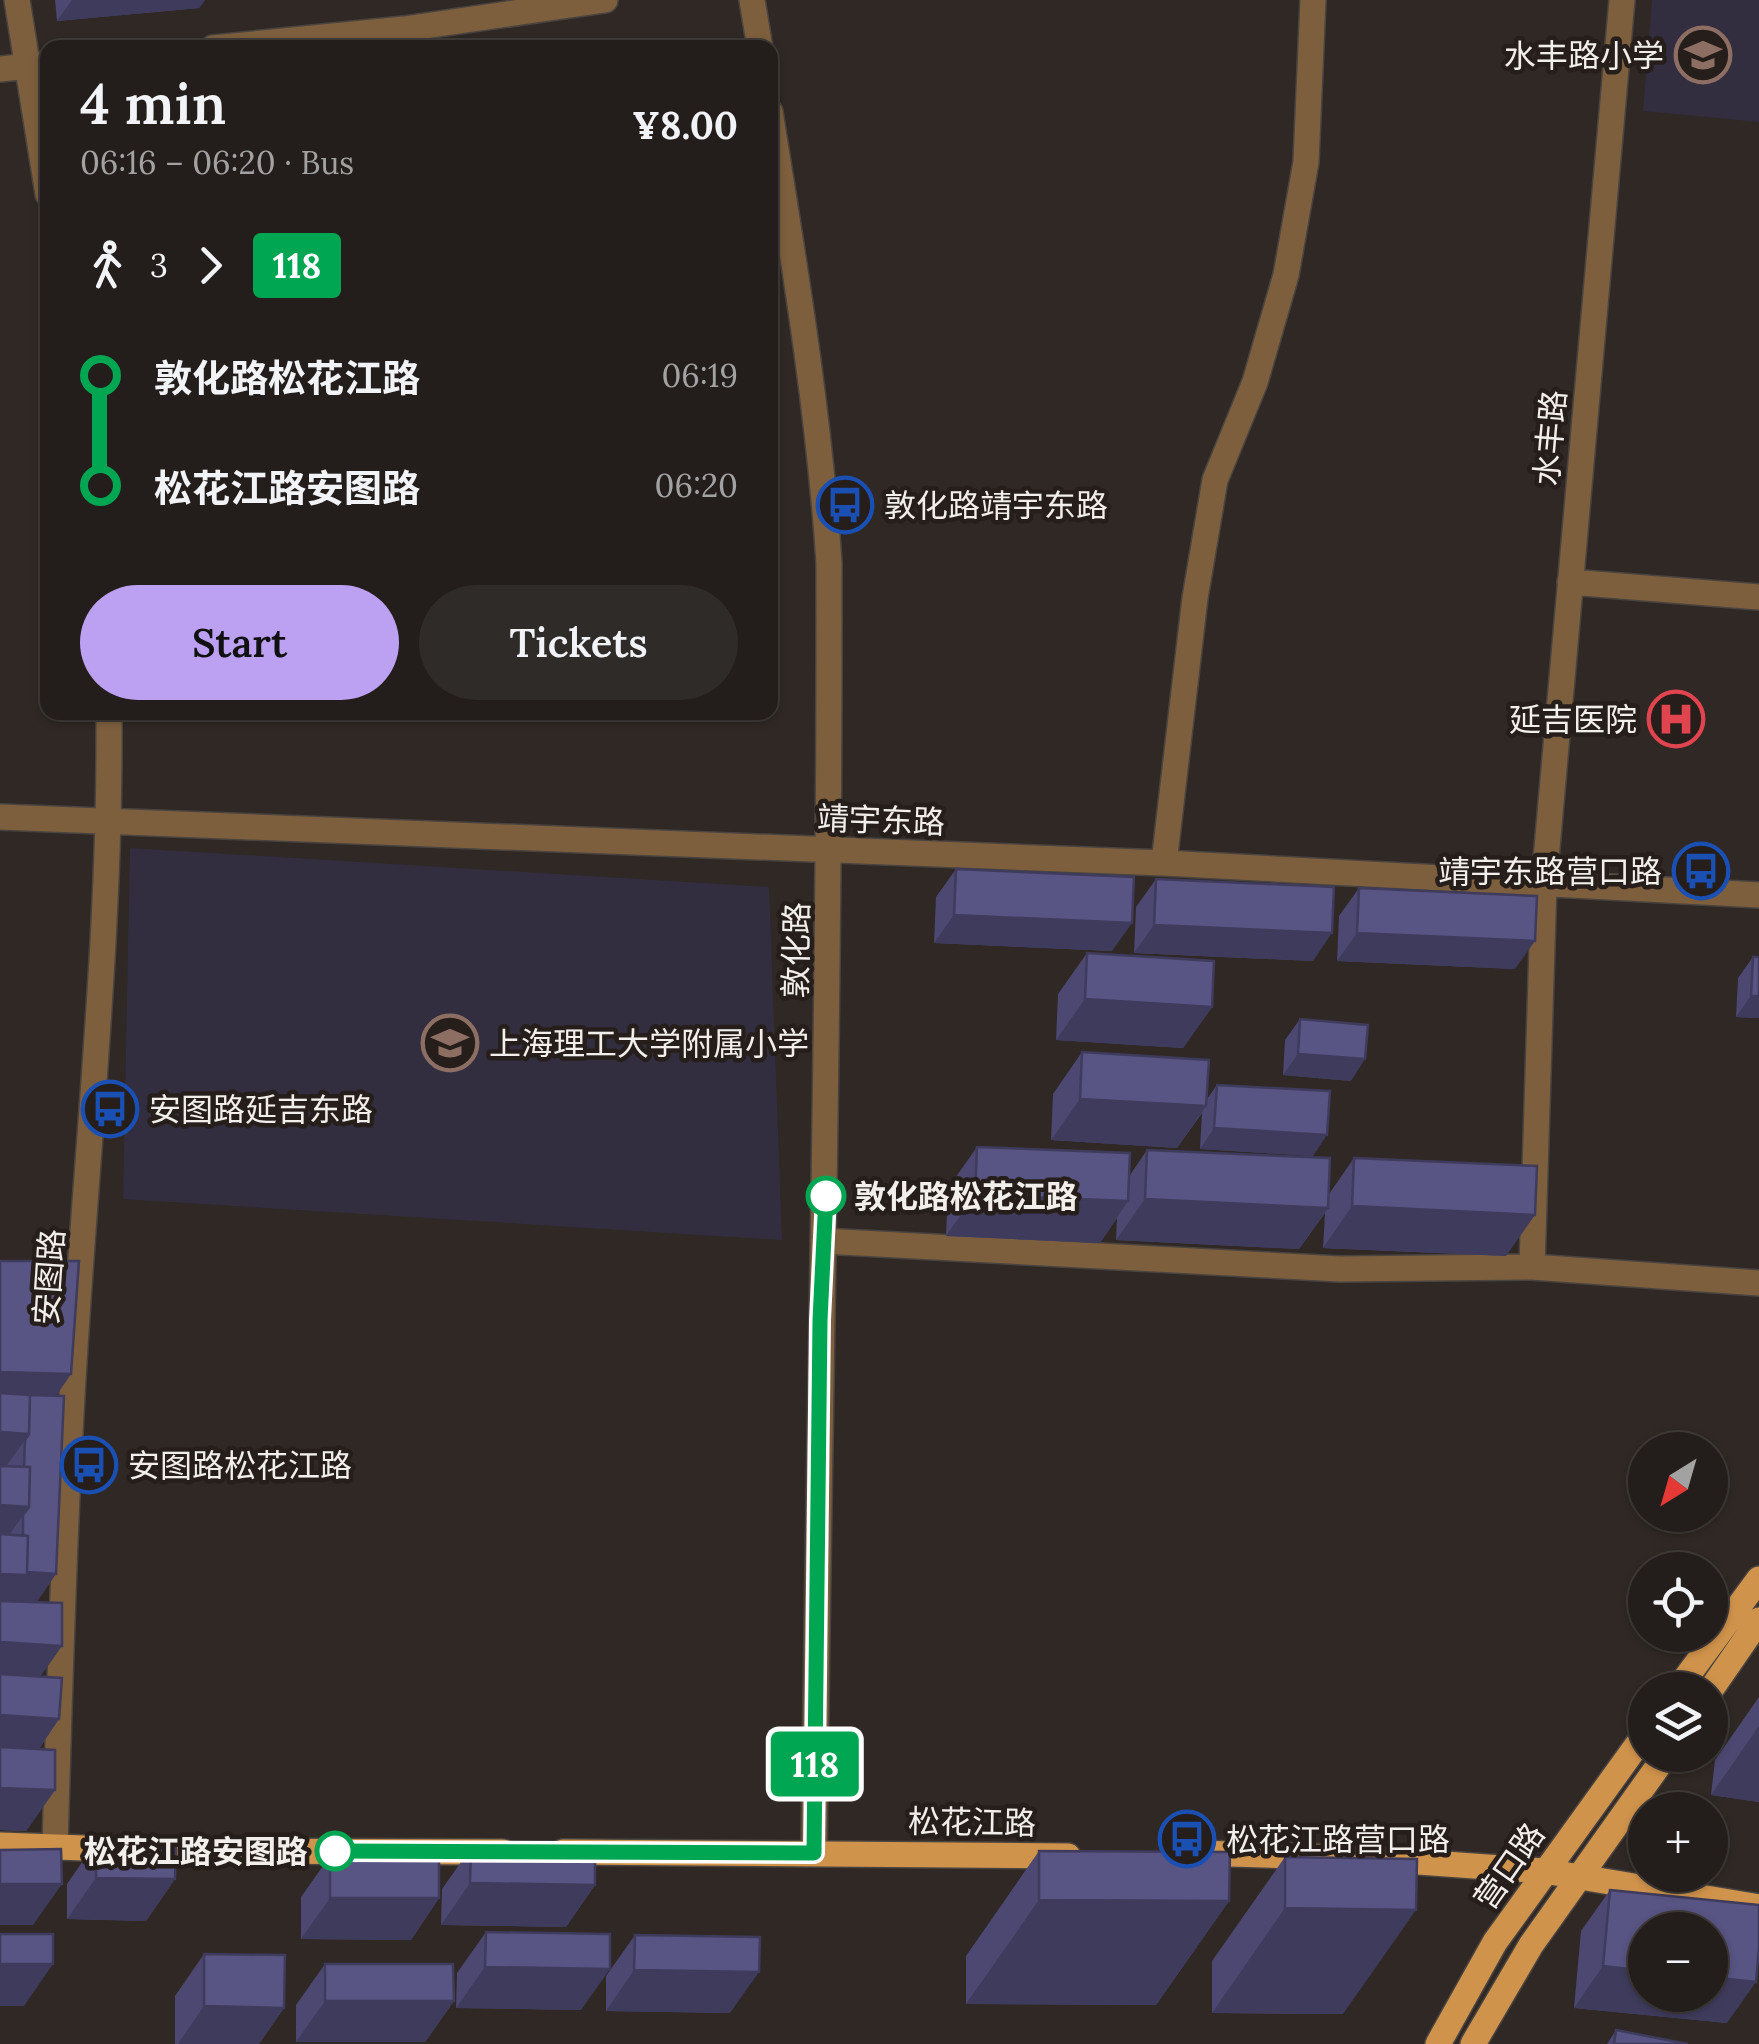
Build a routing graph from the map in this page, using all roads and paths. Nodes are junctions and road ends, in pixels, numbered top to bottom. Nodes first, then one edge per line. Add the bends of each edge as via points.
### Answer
1 (16, 0) edge
2 (605, 0) edge
3 (752, 0) edge
4 (1313, 0) edge
5 (1622, 0) edge
6 (293, 40) edge
7 (759, 40) edge
8 (38, 65) edge
9 (0, 69) edge
10 (40, 91) edge
11 (778, 162) edge
12 (1570, 582) junction
13 (1759, 597) edge
14 (109, 720) edge
15 (0, 817) edge
16 (110, 822) junction
17 (830, 851) junction
18 (1164, 863) junction
19 (1544, 882) junction
20 (1759, 894) edge
21 (823, 1241) junction
22 (1532, 1268) junction
23 (1759, 1283) edge
24 (1759, 1579) edge
25 (1759, 1620) edge
26 (30, 1630) edge
27 (61, 1632) junction
28 (1690, 1672) edge
29 (1723, 1672) edge
30 (1628, 1757) edge
31 (1654, 1772) edge
32 (0, 1846) edge
33 (55, 1846) junction
34 (814, 1853) junction
35 (1170, 1853) edge
36 (1088, 1856) edge
37 (1544, 1870) junction
38 (1583, 1875) junction
39 (1759, 1907) edge
40 (1438, 2044) edge
41 (1473, 2044) edge

1 - 8 street
2 - 6 street
3 - 7 street
4 - 18 street via 1303,180 1286,275 1255,382 1215,480
5 - 12 street, 水丰路
8 - 9 street
8 - 10 street
11 - 17 street, 敦化路 via 826,505
12 - 13 street
12 - 19 street, 水丰路
14 - 16 street, 安图路
15 - 16 street, 靖宇东路
16 - 17 street, 靖宇东路
16 - 27 street, 安图路
17 - 18 street, 靖宇东路
17 - 21 street, 敦化路
18 - 19 street, 靖宇东路
19 - 20 street, 靖宇东路
19 - 22 street, 水丰路
21 - 22 street via 1340,1269
21 - 34 street, 敦化路
22 - 23 street
24 - 28 main road
25 - 29 main road
26 - 27 street
27 - 33 street, 安图路
30 - 37 main road, 营口路
31 - 38 main road, 营口路
32 - 33 main road, 松花江路
33 - 34 main road, 松花江路
34 - 36 main road, 松花江路
35 - 37 main road
37 - 38 main road
37 - 40 main road, 营口路
38 - 39 main road
38 - 41 main road, 营口路 via 1531,1945

